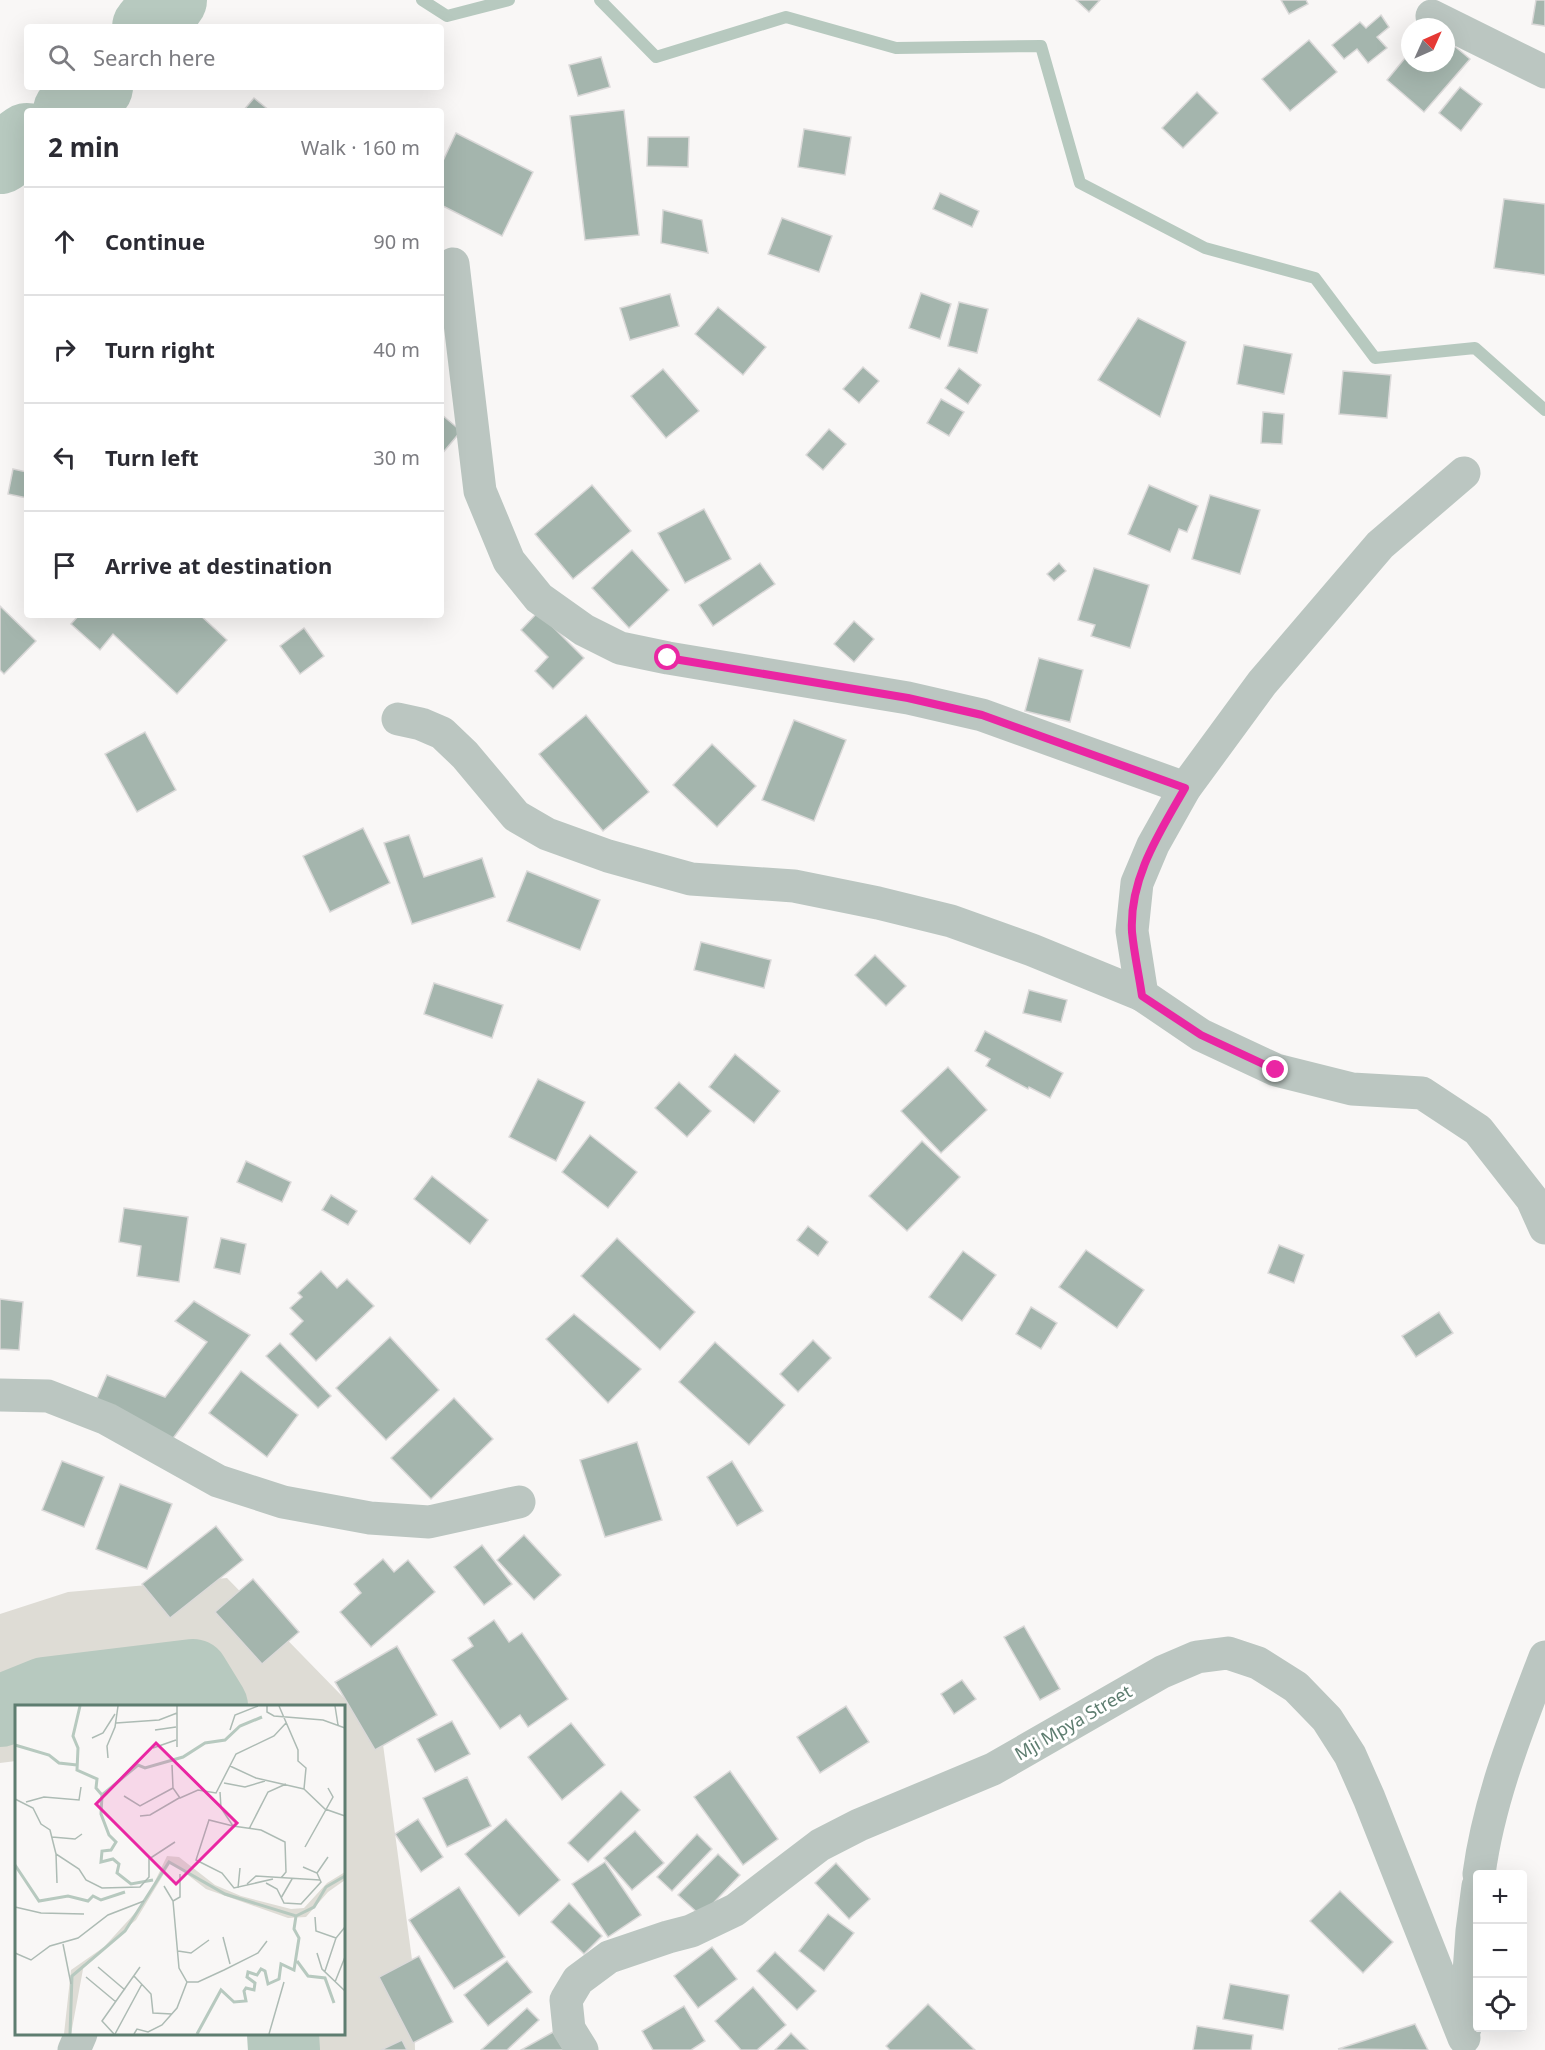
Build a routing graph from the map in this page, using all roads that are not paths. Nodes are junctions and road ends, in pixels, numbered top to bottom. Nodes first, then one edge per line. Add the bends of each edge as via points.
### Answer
1 (1432, 16) dead end
2 (1545, 72) edge
3 (453, 264) dead end
4 (1464, 473) dead end
5 (398, 719) dead end
6 (1185, 788) junction
7 (1142, 996) junction
8 (1545, 1228) edge
9 (0, 1395) edge
10 (519, 1502) dead end
11 (1545, 1658) edge
12 (1480, 1870) edge
13 (1473, 1924) edge
14 (81, 2035) edge
15 (1467, 2044) edge
16 (74, 2050) edge
17 (582, 2050) edge

1 - 2 street
3 - 6 street via 480,491 509,561 539,598 584,630 620,648 908,698 982,715
4 - 6 street via 1380,545 1262,683
5 - 7 street via 442,733 516,816 547,834 691,879 794,885 951,921
6 - 7 street via 1137,883 1132,931
7 - 8 street via 1201,1035 1276,1070 1352,1089 1422,1093 1478,1130 1532,1199
9 - 10 street via 48,1396 107,1419 218,1480 283,1502 370,1518 429,1522
11 - 12 street via 1508,1752
13 - 15 street
14 - 16 street
15 - 17 street, Mji Mpya Street via 1350,1755 1327,1719 1296,1687 1258,1663 1228,1653 1197,1657 1161,1672 993,1768 820,1845 735,1910 692,1931 609,1958 578,1980 566,2000 569,2029

